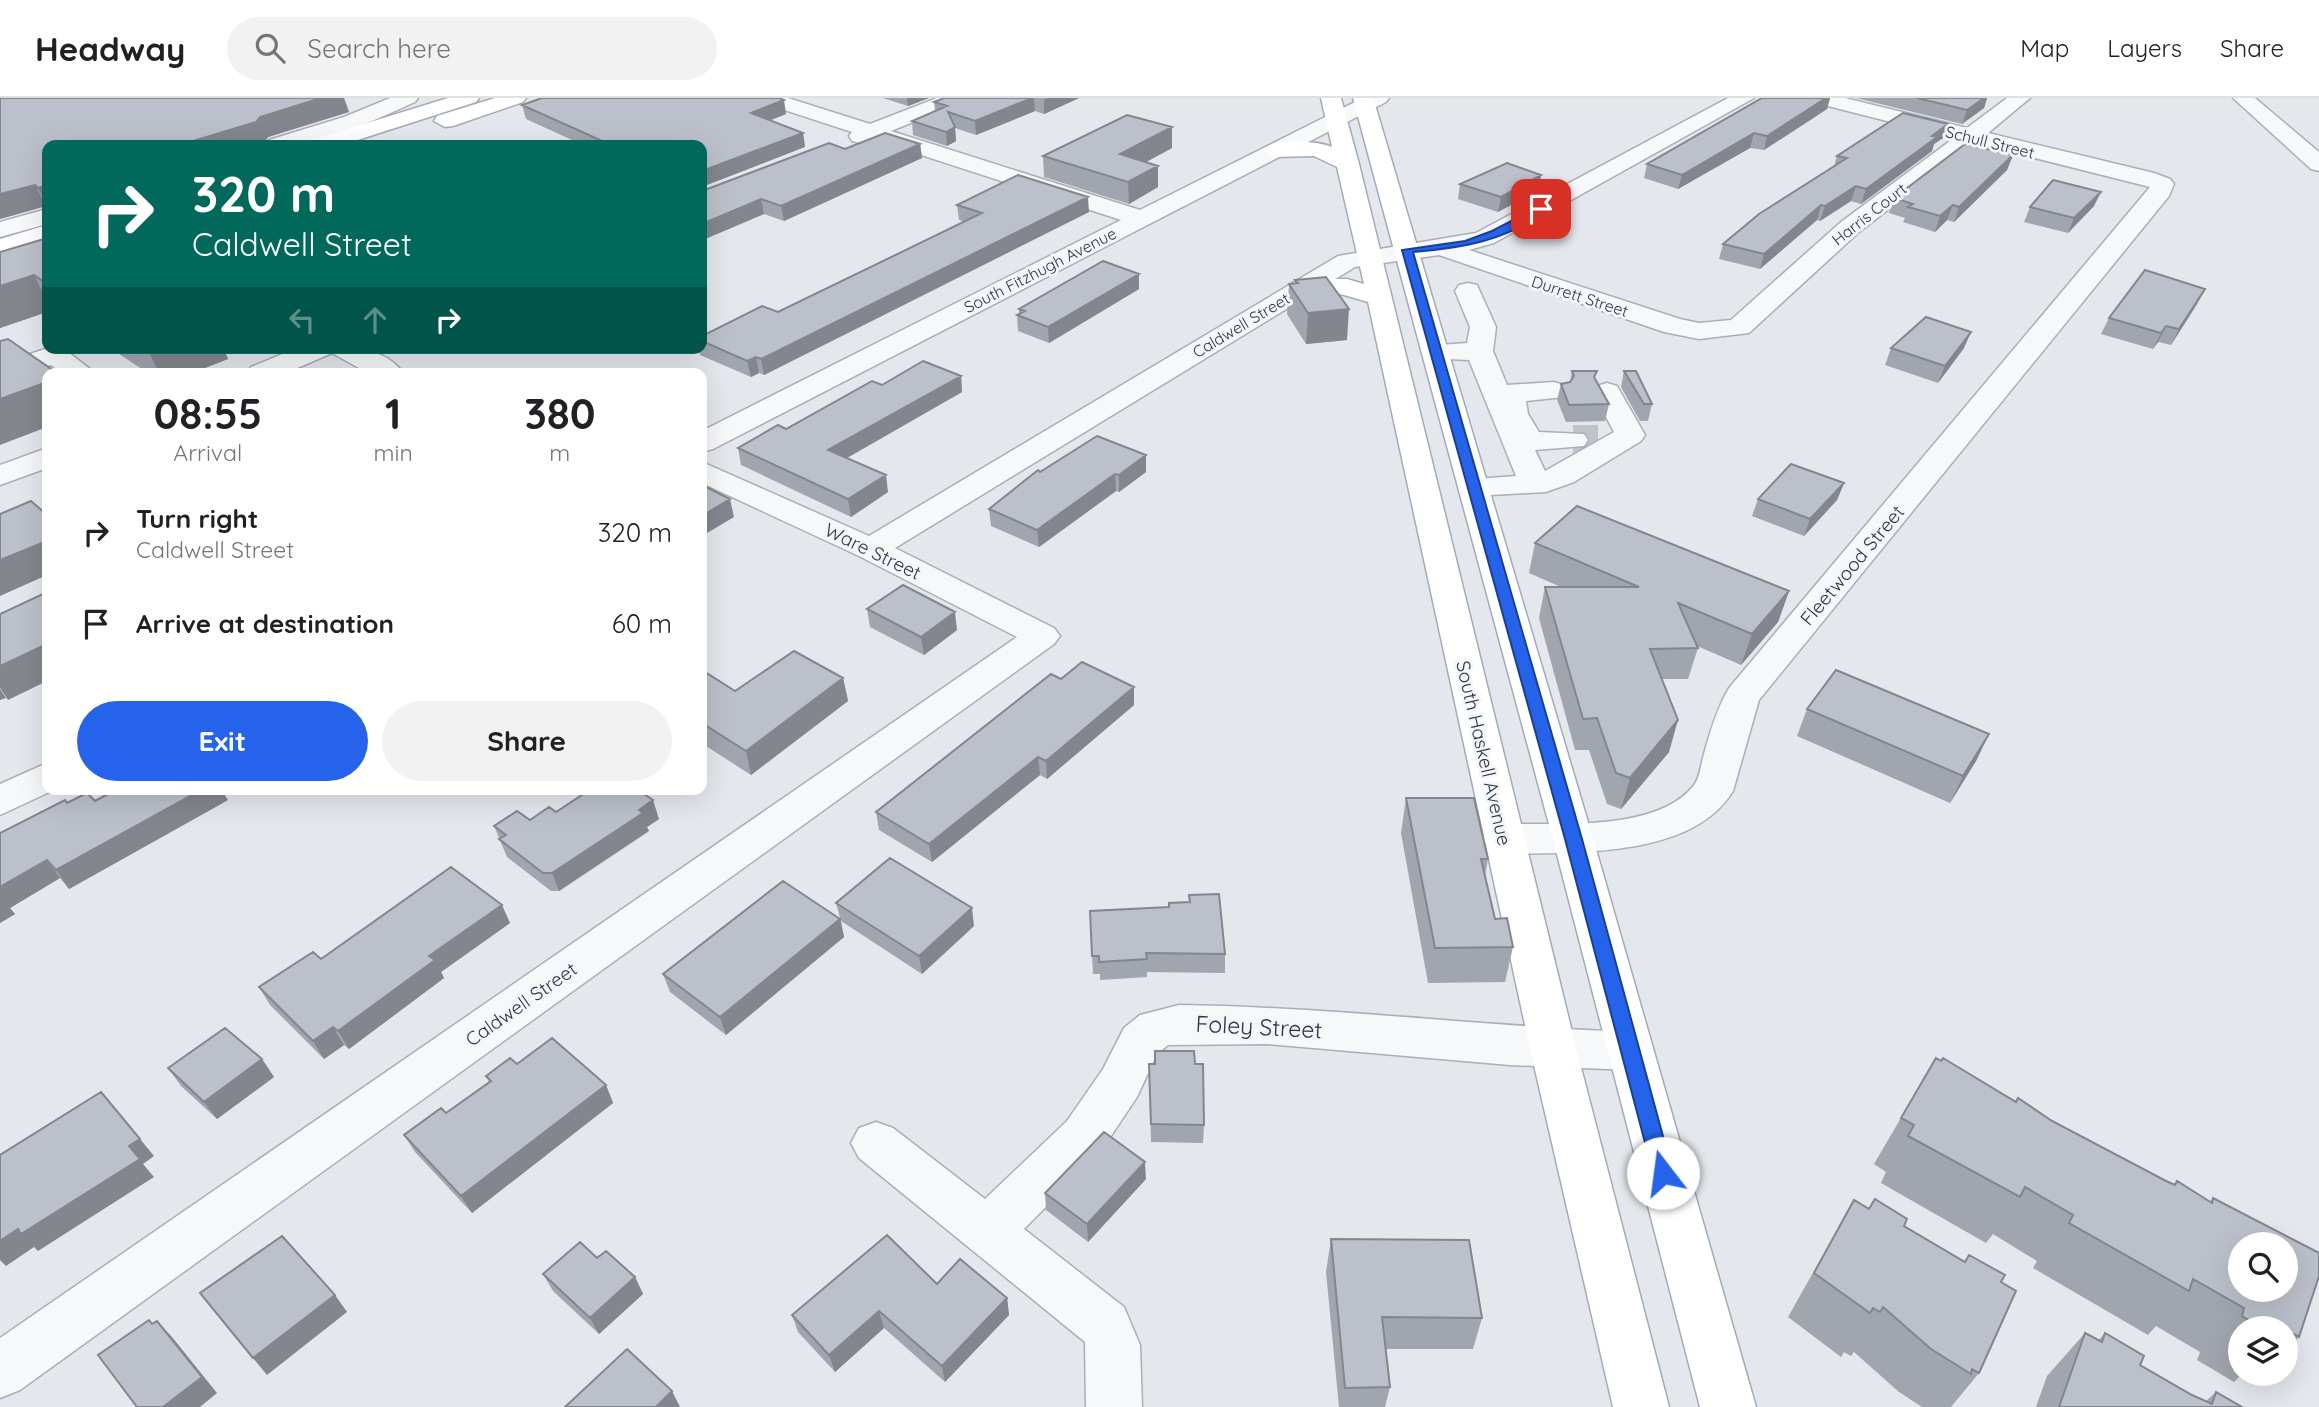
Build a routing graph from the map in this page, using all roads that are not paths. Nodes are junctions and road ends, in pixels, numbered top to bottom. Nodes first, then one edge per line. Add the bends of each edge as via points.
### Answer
1 (469, 98) edge
2 (516, 98) edge
3 (767, 98) edge
4 (955, 98) edge
5 (1744, 98) edge
6 (1819, 98) edge
7 (2020, 98) edge
8 (2243, 98) edge
9 (1369, 100) edge
10 (1334, 109) edge
11 (412, 115) edge
12 (870, 132) junction
13 (1969, 137) junction
14 (292, 140) edge
15 (335, 140) edge
16 (377, 140) edge
17 (844, 142) dead end
18 (1274, 150) junction
19 (1348, 164) junction
20 (2319, 164) edge
21 (2162, 184) joint
22 (42, 217) edge
23 (1139, 218) junction
24 (0, 230) edge
25 (42, 234) edge
26 (0, 247) edge
27 (1443, 248) junction
28 (1407, 250) junction
29 (42, 252) edge
30 (1370, 255) junction
31 (0, 265) edge
32 (1310, 284) junction
33 (1468, 291) dead end
34 (1380, 297) junction
35 (1721, 331) joint
36 (1479, 351) junction
37 (1436, 352) junction
38 (307, 354) edge
39 (353, 354) edge
40 (74, 368) edge
41 (273, 368) edge
42 (380, 368) edge
43 (0, 373) edge
44 (1449, 400) junction
45 (1506, 408) junction
46 (1582, 413) junction
47 (707, 440) edge
48 (42, 459) edge
49 (707, 473) edge
50 (0, 476) edge
51 (1535, 485) junction
52 (1474, 487) junction
53 (871, 549) junction
54 (1042, 636) joint
55 (42, 780) edge
56 (0, 801) edge
57 (1503, 839) junction
58 (1573, 839) junction
59 (1553, 1048) junction
60 (1630, 1051) junction
61 (876, 1143) dead end
62 (986, 1232) junction
63 (0, 1371) edge
64 (1114, 1407) edge
65 (1641, 1407) edge
66 (1728, 1407) edge

1 - 11 main road
2 - 11 main road
3 - 12 street
4 - 12 street
5 - 27 street, Caldwell Street via 1496,233
6 - 13 street, Schull Street
7 - 13 street, Harris Court
8 - 20 street
9 - 10 street, South Fitzhugh Avenue
9 - 28 main road
10 - 18 street, South Fitzhugh Avenue
10 - 19 main road, South Haskell Avenue
11 - 14 street via 379,111
11 - 15 main road
11 - 16 main road
12 - 17 street
12 - 23 street
13 - 21 street, Schull Street
13 - 35 street, Harris Court via 1841,235 1739,327
18 - 19 main road via 1318,149
18 - 23 street, South Fitzhugh Avenue
19 - 30 main road, South Haskell Avenue
21 - 58 street, Fleetwood Street via 2161,191 1742,697 1713,791 1680,818 1637,831
22 - 24 street
23 - 47 street, South Fitzhugh Avenue
25 - 26 main road
27 - 28 street, Caldwell Street
27 - 35 street, Durrett Street via 1674,326
28 - 30 street, Caldwell Street
28 - 37 main road
29 - 31 main road
30 - 32 street, Caldwell Street via 1347,261
30 - 34 main road, South Haskell Avenue
32 - 34 main road via 1347,287
32 - 53 street, Caldwell Street
33 - 36 street via 1483,327
34 - 57 main road, South Haskell Avenue
36 - 37 street
36 - 45 street
37 - 44 main road
38 - 41 street
39 - 42 street
40 - 43 street via 54,355
44 - 45 street
44 - 52 main road
45 - 46 street via 1517,402
45 - 46 street via 1530,441
45 - 51 street
46 - 51 street via 1630,435 1563,475
48 - 50 street
49 - 53 street, Ware Street
51 - 52 street
52 - 58 main road
53 - 54 street, Ware Street
54 - 63 street, Caldwell Street
55 - 56 street
57 - 58 street, Fleetwood Street
57 - 59 main road, South Haskell Avenue
58 - 60 main road
59 - 60 street, Foley Street
59 - 62 street, Foley Street via 1268,1025 1156,1028 1140,1041 1120,1083 1084,1136
59 - 65 main road, South Haskell Avenue
60 - 66 main road
61 - 62 street
62 - 64 street via 1105,1325 1113,1345

